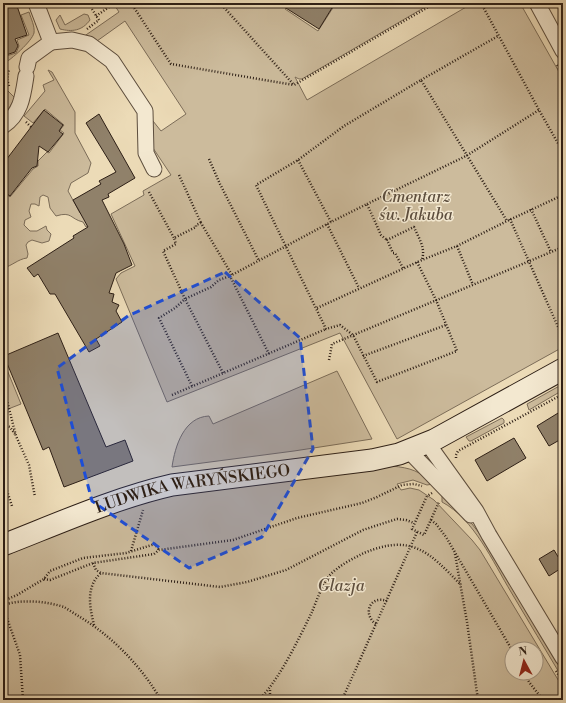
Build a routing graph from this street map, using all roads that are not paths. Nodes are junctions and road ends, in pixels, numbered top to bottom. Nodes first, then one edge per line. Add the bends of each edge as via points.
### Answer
1 (36, 3) edge
2 (537, 3) edge
3 (51, 42) junction
4 (563, 51) edge
5 (3, 126) edge
6 (154, 169) dead end
7 (563, 369) edge
8 (419, 447) junction
9 (3, 545) edge
10 (563, 658) edge

1 - 3 street
2 - 4 street
3 - 5 street via 28,58 20,108
3 - 6 street via 72,40 89,44 112,61 145,111 146,153
7 - 8 street, LUDWIKA WARYŃSKIEGO
8 - 9 street, LUDWIKA WARYŃSKIEGO via 372,460 172,485 149,491
8 - 10 street via 489,535

